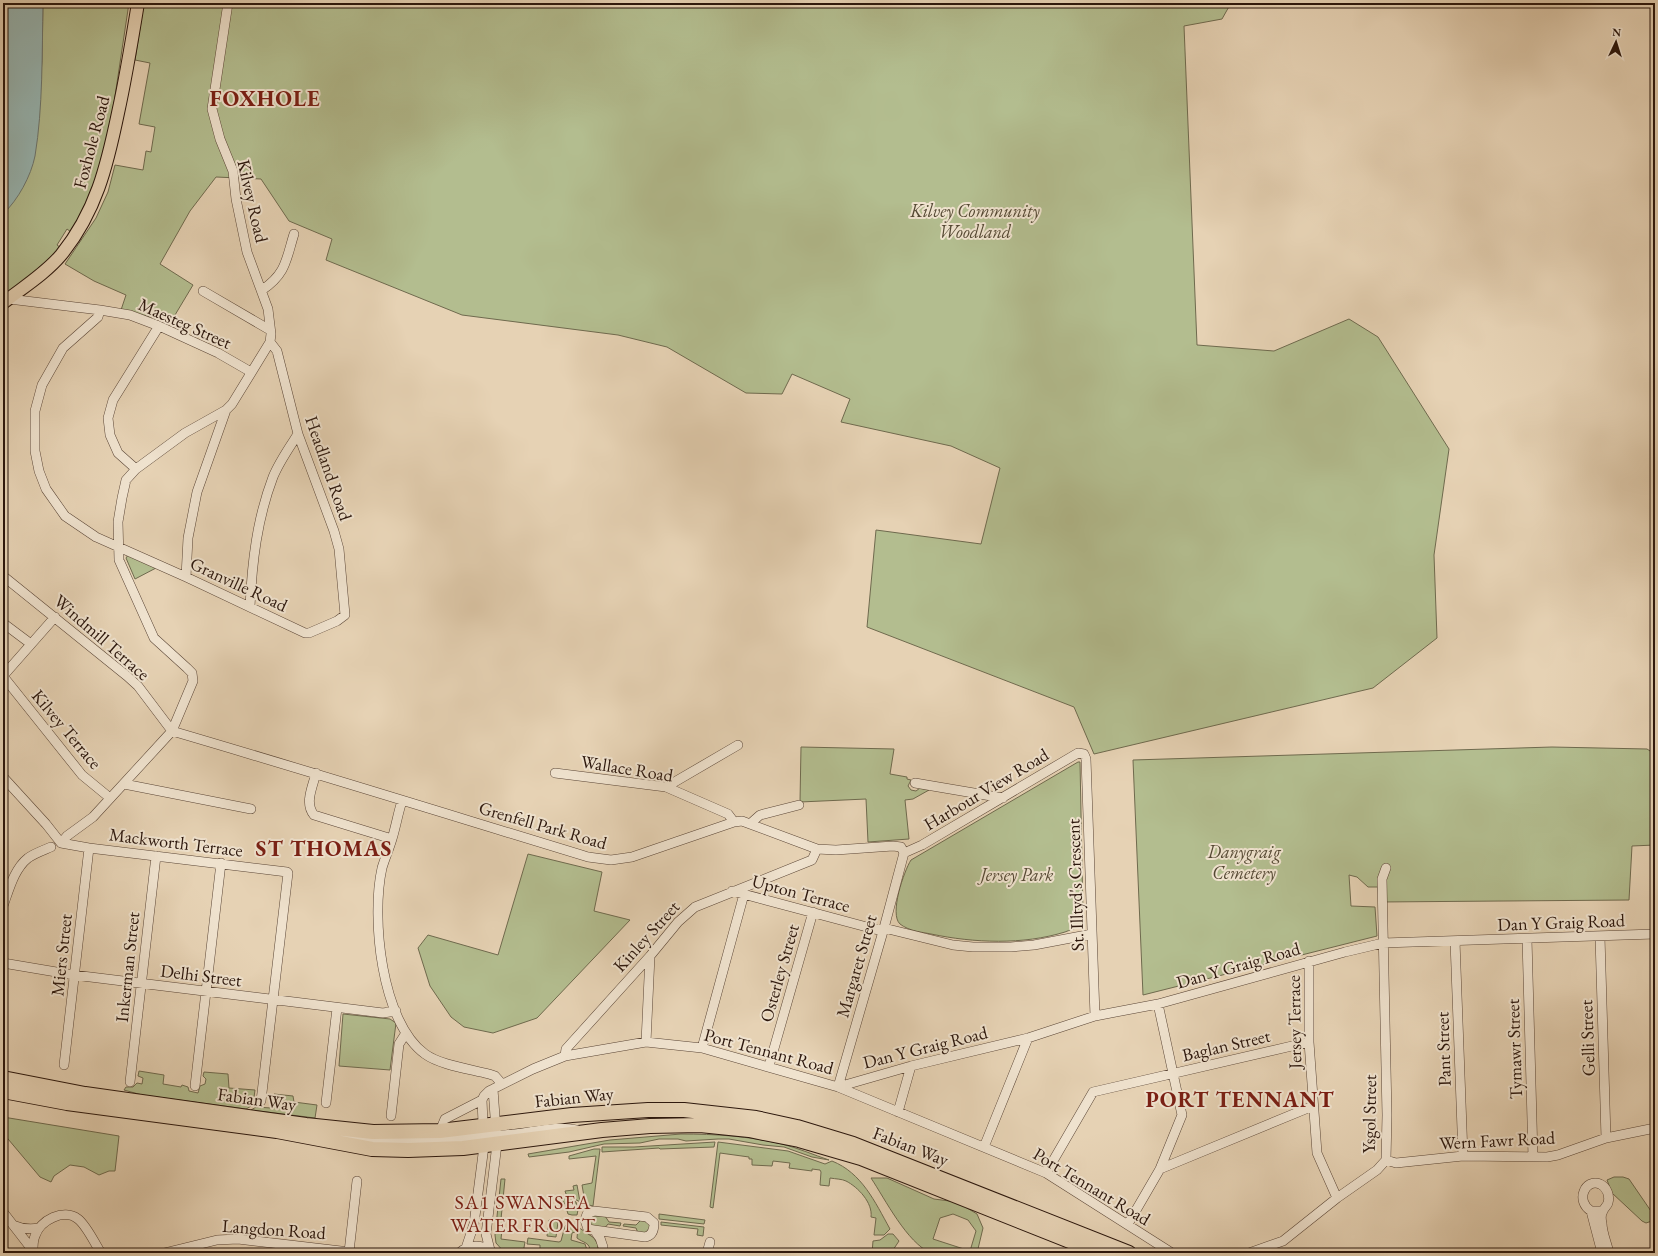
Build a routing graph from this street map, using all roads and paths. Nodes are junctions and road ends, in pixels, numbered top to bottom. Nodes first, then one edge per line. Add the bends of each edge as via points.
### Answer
1 (138, 3) edge
2 (228, 3) edge
3 (294, 234) dead end
4 (262, 290) junction
5 (203, 291) dead end
6 (6, 301) edge
7 (100, 310) junction
8 (159, 326) junction
9 (270, 335) junction
10 (251, 372) junction
11 (226, 410) junction
12 (298, 434) junction
13 (136, 469) junction
14 (119, 548) junction
15 (3, 576) edge
16 (186, 577) junction
17 (250, 607) junction
18 (346, 615) joint
19 (55, 617) junction
20 (3, 623) edge
21 (31, 644) junction
22 (3, 676) edge
23 (172, 731) junction
24 (738, 745) dead end
25 (1084, 754) joint
26 (316, 773) junction
27 (555, 773) dead end
28 (3, 777) edge
29 (915, 783) dead end
30 (124, 784) junction
31 (666, 787) junction
32 (110, 798) junction
33 (1003, 798) junction
34 (402, 801) junction
35 (799, 805) dead end
36 (251, 809) dead end
37 (734, 822) junction
38 (750, 823) junction
39 (392, 839) junction
40 (61, 843) junction
41 (51, 847) dead end
42 (89, 848) junction
43 (817, 849) junction
44 (904, 853) junction
45 (156, 856) junction
46 (221, 863) junction
47 (1386, 868) dead end
48 (732, 892) junction
49 (744, 894) junction
50 (3, 906) edge
51 (813, 912) junction
52 (884, 928) junction
53 (1092, 934) junction
54 (1655, 934) edge
55 (1600, 937) junction
56 (1527, 939) junction
57 (1455, 941) junction
58 (1383, 944) junction
59 (650, 956) junction
60 (1309, 961) junction
61 (3, 963) edge
62 (74, 975) junction
63 (142, 983) junction
64 (206, 992) junction
65 (272, 1000) junction
66 (1158, 1004) junction
67 (337, 1008) junction
68 (396, 1011) junction
69 (1095, 1016) junction
70 (406, 1033) junction
71 (1028, 1038) junction
72 (646, 1042) junction
73 (1309, 1042) junction
74 (702, 1048) junction
75 (565, 1056) junction
76 (64, 1065) dead end
77 (769, 1066) junction
78 (911, 1066) junction
79 (1174, 1074) junction
80 (3, 1078) edge
81 (130, 1082) dead end
82 (195, 1086) dead end
83 (498, 1087) junction
84 (838, 1087) junction
85 (3, 1091) edge
86 (482, 1100) junction
87 (261, 1101) dead end
88 (326, 1103) dead end
89 (1313, 1106) junction
90 (898, 1112) junction
91 (391, 1116) dead end
92 (306, 1124) junction
93 (1655, 1128) edge
94 (440, 1131) junction
95 (490, 1136) junction
96 (1606, 1138) junction
97 (984, 1147) junction
98 (1463, 1156) junction
99 (1533, 1157) junction
100 (1386, 1160) junction
101 (1160, 1169) junction
102 (1046, 1172) junction
103 (357, 1181) dead end
104 (1337, 1198) junction
105 (1602, 1211) junction
106 (3, 1212) edge
107 (1591, 1212) junction
108 (1128, 1224) junction
109 (13, 1225) junction
110 (39, 1228) junction
111 (594, 1230) junction
112 (615, 1233) junction
113 (710, 1242) dead end
114 (603, 1250) edge
115 (462, 1251) edge
116 (34, 1252) edge
117 (353, 1252) edge
118 (491, 1252) edge
119 (101, 1253) edge
120 (164, 1253) edge
121 (708, 1253) edge
122 (1100, 1253) edge
123 (1129, 1253) edge
124 (1172, 1253) edge
125 (1249, 1253) edge
126 (1602, 1253) edge
127 (1609, 1253) edge

1 - 6 main road, Foxhole Road via 109,157 94,202 61,255
2 - 4 street, Kilvey Road via 212,109 220,139 233,171 247,252
3 - 4 street via 281,273 274,282
4 - 9 street, Kilvey Road via 268,309
5 - 9 street
6 - 7 street, Maesteg Street
7 - 8 street, Maesteg Street via 130,315
7 - 14 street, Granville Road via 98,317 63,348 42,385 35,411 35,451 42,481 65,516 96,538
8 - 10 street, Maesteg Street via 218,353
8 - 13 street via 113,400 108,418 110,435 118,453
9 - 10 street
9 - 12 street, Headland Road via 277,351
10 - 11 street
11 - 13 street via 185,433
11 - 16 street via 197,492 188,538
12 - 17 street via 274,476 264,506 257,532
12 - 18 street, Headland Road via 339,548
13 - 14 street via 126,480 122,498 118,522
14 - 16 street, Granville Road
14 - 23 street via 119,560 154,638 192,673 193,681
15 - 19 street, Windmill Terrace
16 - 17 street, Granville Road
17 - 18 street, Granville Road via 305,633
19 - 21 street
19 - 23 street, Windmill Terrace via 138,686
20 - 21 street
21 - 22 street
22 - 32 street, Kilvey Terrace via 82,775
23 - 26 street, Grenfell Park Road
23 - 30 street
24 - 31 street
25 - 33 street, Harbour View Road via 1078,753
25 - 53 street, St. Illtyd's Crescent
26 - 34 street, Grenfell Park Road
26 - 39 street via 308,804 314,815
27 - 31 street, Wallace Road
28 - 40 street
29 - 33 street
30 - 32 street
30 - 36 street
31 - 37 street, Wallace Road via 728,814
32 - 40 street via 94,817
33 - 44 street, Harbour View Road
34 - 37 street, Grenfell Park Road via 588,857 611,860 632,856
34 - 39 street
35 - 38 street via 760,815
37 - 38 street, Grenfell Park Road
38 - 43 street, Grenfell Park Road
39 - 68 street via 382,868 377,904 381,962
40 - 42 street, Mackworth Terrace
41 - 50 street via 28,858 22,864
42 - 45 street, Mackworth Terrace
42 - 62 street, Miers Street
43 - 44 street, Grenfell Park Road via 893,846 901,847
43 - 48 street, Kinley Street via 812,860
44 - 52 street, Margaret Street
45 - 46 street, Mackworth Terrace
45 - 63 street, Inkerman Street
46 - 64 street
46 - 65 street, Mackworth Terrace via 288,873
47 - 58 street, Ysgol Street via 1382,879
48 - 49 street, Upton Terrace
48 - 59 street, Kinley Street via 695,907 678,922
49 - 51 street, Upton Terrace
49 - 74 street
51 - 52 street, Upton Terrace via 878,930
51 - 77 street, Osterley Street
52 - 53 street, Upton Terrace via 953,945 973,947 1034,945
52 - 84 street, Margaret Street
53 - 69 street, St. Illtyd's Crescent
54 - 55 street, Dan Y Graig Road
55 - 56 street, Dan Y Graig Road
55 - 96 street, Gelli Street
56 - 57 street, Dan Y Graig Road
56 - 99 street, Tymawr Street
57 - 58 street, Dan Y Graig Road
57 - 98 street, Pant Street
58 - 60 street, Dan Y Graig Road
58 - 100 street, Ysgol Street
59 - 72 street
59 - 75 street, Kinley Street via 566,1049
60 - 66 street, Dan Y Graig Road
60 - 73 street, Jersey Terrace
61 - 62 street, Delhi Street
62 - 63 street, Delhi Street
62 - 76 street, Miers Street
63 - 64 street, Delhi Street
63 - 81 street, Inkerman Street
64 - 65 street, Delhi Street
64 - 82 street
65 - 67 street, Delhi Street
65 - 87 street
66 - 69 street, Dan Y Graig Road
66 - 79 street
67 - 68 street, Delhi Street via 383,1013
67 - 88 street
68 - 70 street
69 - 71 street, Dan Y Graig Road
70 - 83 street via 425,1054 437,1060 495,1076
70 - 91 street via 399,1044
71 - 78 street, Dan Y Graig Road
71 - 97 street
72 - 74 street, Port Tennant Road
72 - 75 street, Port Tennant Road
73 - 79 street, Baglan Street
73 - 89 street, Jersey Terrace
74 - 77 street, Port Tennant Road
75 - 83 street, Port Tennant Road
77 - 84 street, Port Tennant Road
78 - 84 street, Dan Y Graig Road
78 - 90 street
79 - 101 street via 1182,1115
79 - 102 street, Baglan Street via 1093,1092
80 - 92 highway, Fabian Way via 85,1094
83 - 86 street, Port Tennant Road
83 - 95 street
84 - 90 street, Port Tennant Road
85 - 95 highway, Fabian Way via 67,1103 277,1131 372,1149 442,1150
86 - 94 street, Port Tennant Road via 445,1119
86 - 95 street
89 - 101 street
89 - 104 street, Jersey Terrace via 1317,1153
90 - 97 street, Port Tennant Road
92 - 94 highway, Fabian Way via 373,1132
92 - 95 street via 352,1137 372,1139 421,1141
93 - 96 street, Wern Fawr Road
94 - 95 highway, Fabian Way
95 - 115 street via 474,1224
95 - 118 street via 486,1234
95 - 122 highway, Fabian Way via 700,1125 791,1138 861,1158
95 - 123 highway, Fabian Way via 572,1115 690,1110 756,1118 853,1144
96 - 99 street, Wern Fawr Road via 1558,1155
97 - 102 street, Port Tennant Road
98 - 99 street, Wern Fawr Road
98 - 100 street, Wern Fawr Road via 1396,1163
100 - 104 street, Ysgol Street via 1377,1170
101 - 108 street
102 - 108 street, Port Tennant Road
103 - 117 street
104 - 125 street, Ysgol Street via 1283,1241
105 - 107 street
105 - 107 street via 1608,1204 1609,1196 1599,1184 1593,1184 1586,1187 1582,1198 1584,1206
105 - 127 street via 1602,1225
106 - 109 street
107 - 126 street
108 - 124 street, Port Tennant Road
109 - 110 street via 30,1230
109 - 116 street
110 - 116 street via 34,1236
110 - 119 street via 56,1216 72,1216 80,1222
111 - 112 street
111 - 112 street via 588,1229 585,1220 587,1214 594,1211 647,1217 654,1223 654,1229 645,1238
111 - 114 street via 600,1238
112 - 114 street via 607,1239
113 - 121 street
115 - 118 street via 478,1246
117 - 120 street, Langdon Road via 238,1239 217,1240

